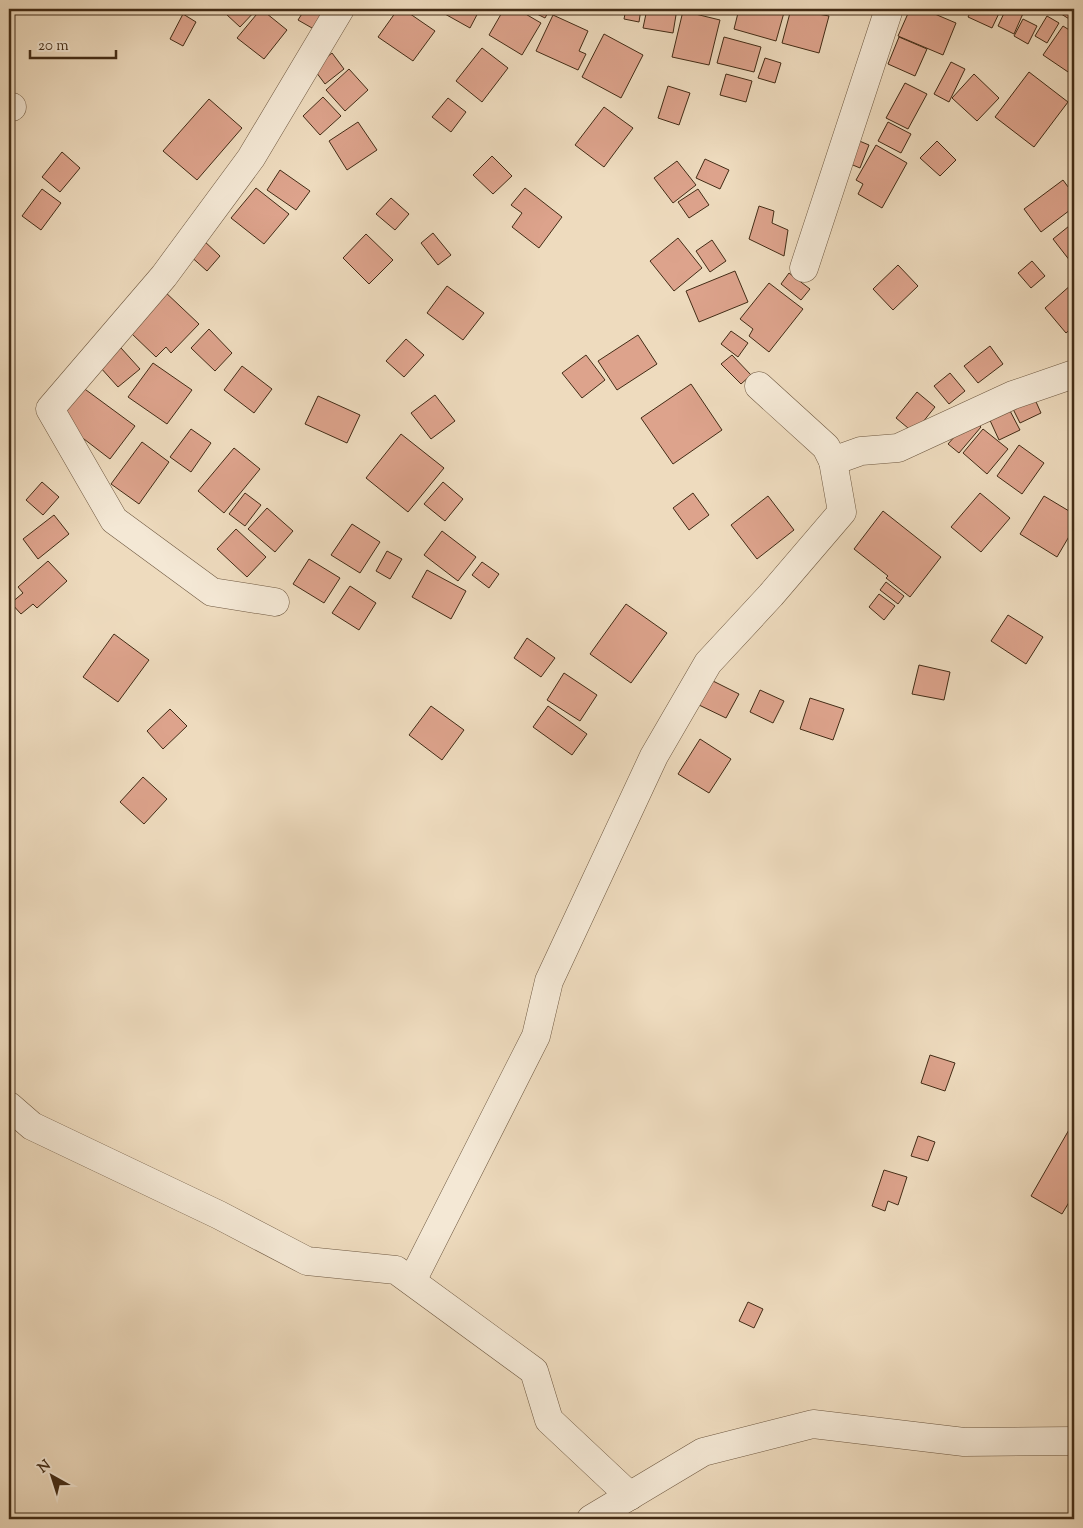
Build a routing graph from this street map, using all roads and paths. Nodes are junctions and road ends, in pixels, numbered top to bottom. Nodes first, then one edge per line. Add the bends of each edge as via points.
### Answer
1 (340, 9) edge
2 (889, 9) edge
3 (804, 268) dead end
4 (1074, 374) edge
5 (759, 386) dead end
6 (833, 460) junction
7 (275, 602) dead end
8 (9, 1106) edge
9 (412, 1282) junction
10 (1074, 1441) edge
11 (630, 1496) junction
12 (591, 1519) edge

1 - 7 street via 251,158 164,276 50,409 114,520 212,592
2 - 3 street
4 - 6 street via 1013,395 898,448 861,451
5 - 6 street via 826,447
6 - 9 street via 842,512 708,663 654,756 548,982 536,1036
8 - 9 street via 32,1126 219,1215 307,1261 396,1270
9 - 11 street via 534,1371 549,1420
10 - 11 street via 964,1442 813,1424 703,1452
11 - 12 street

